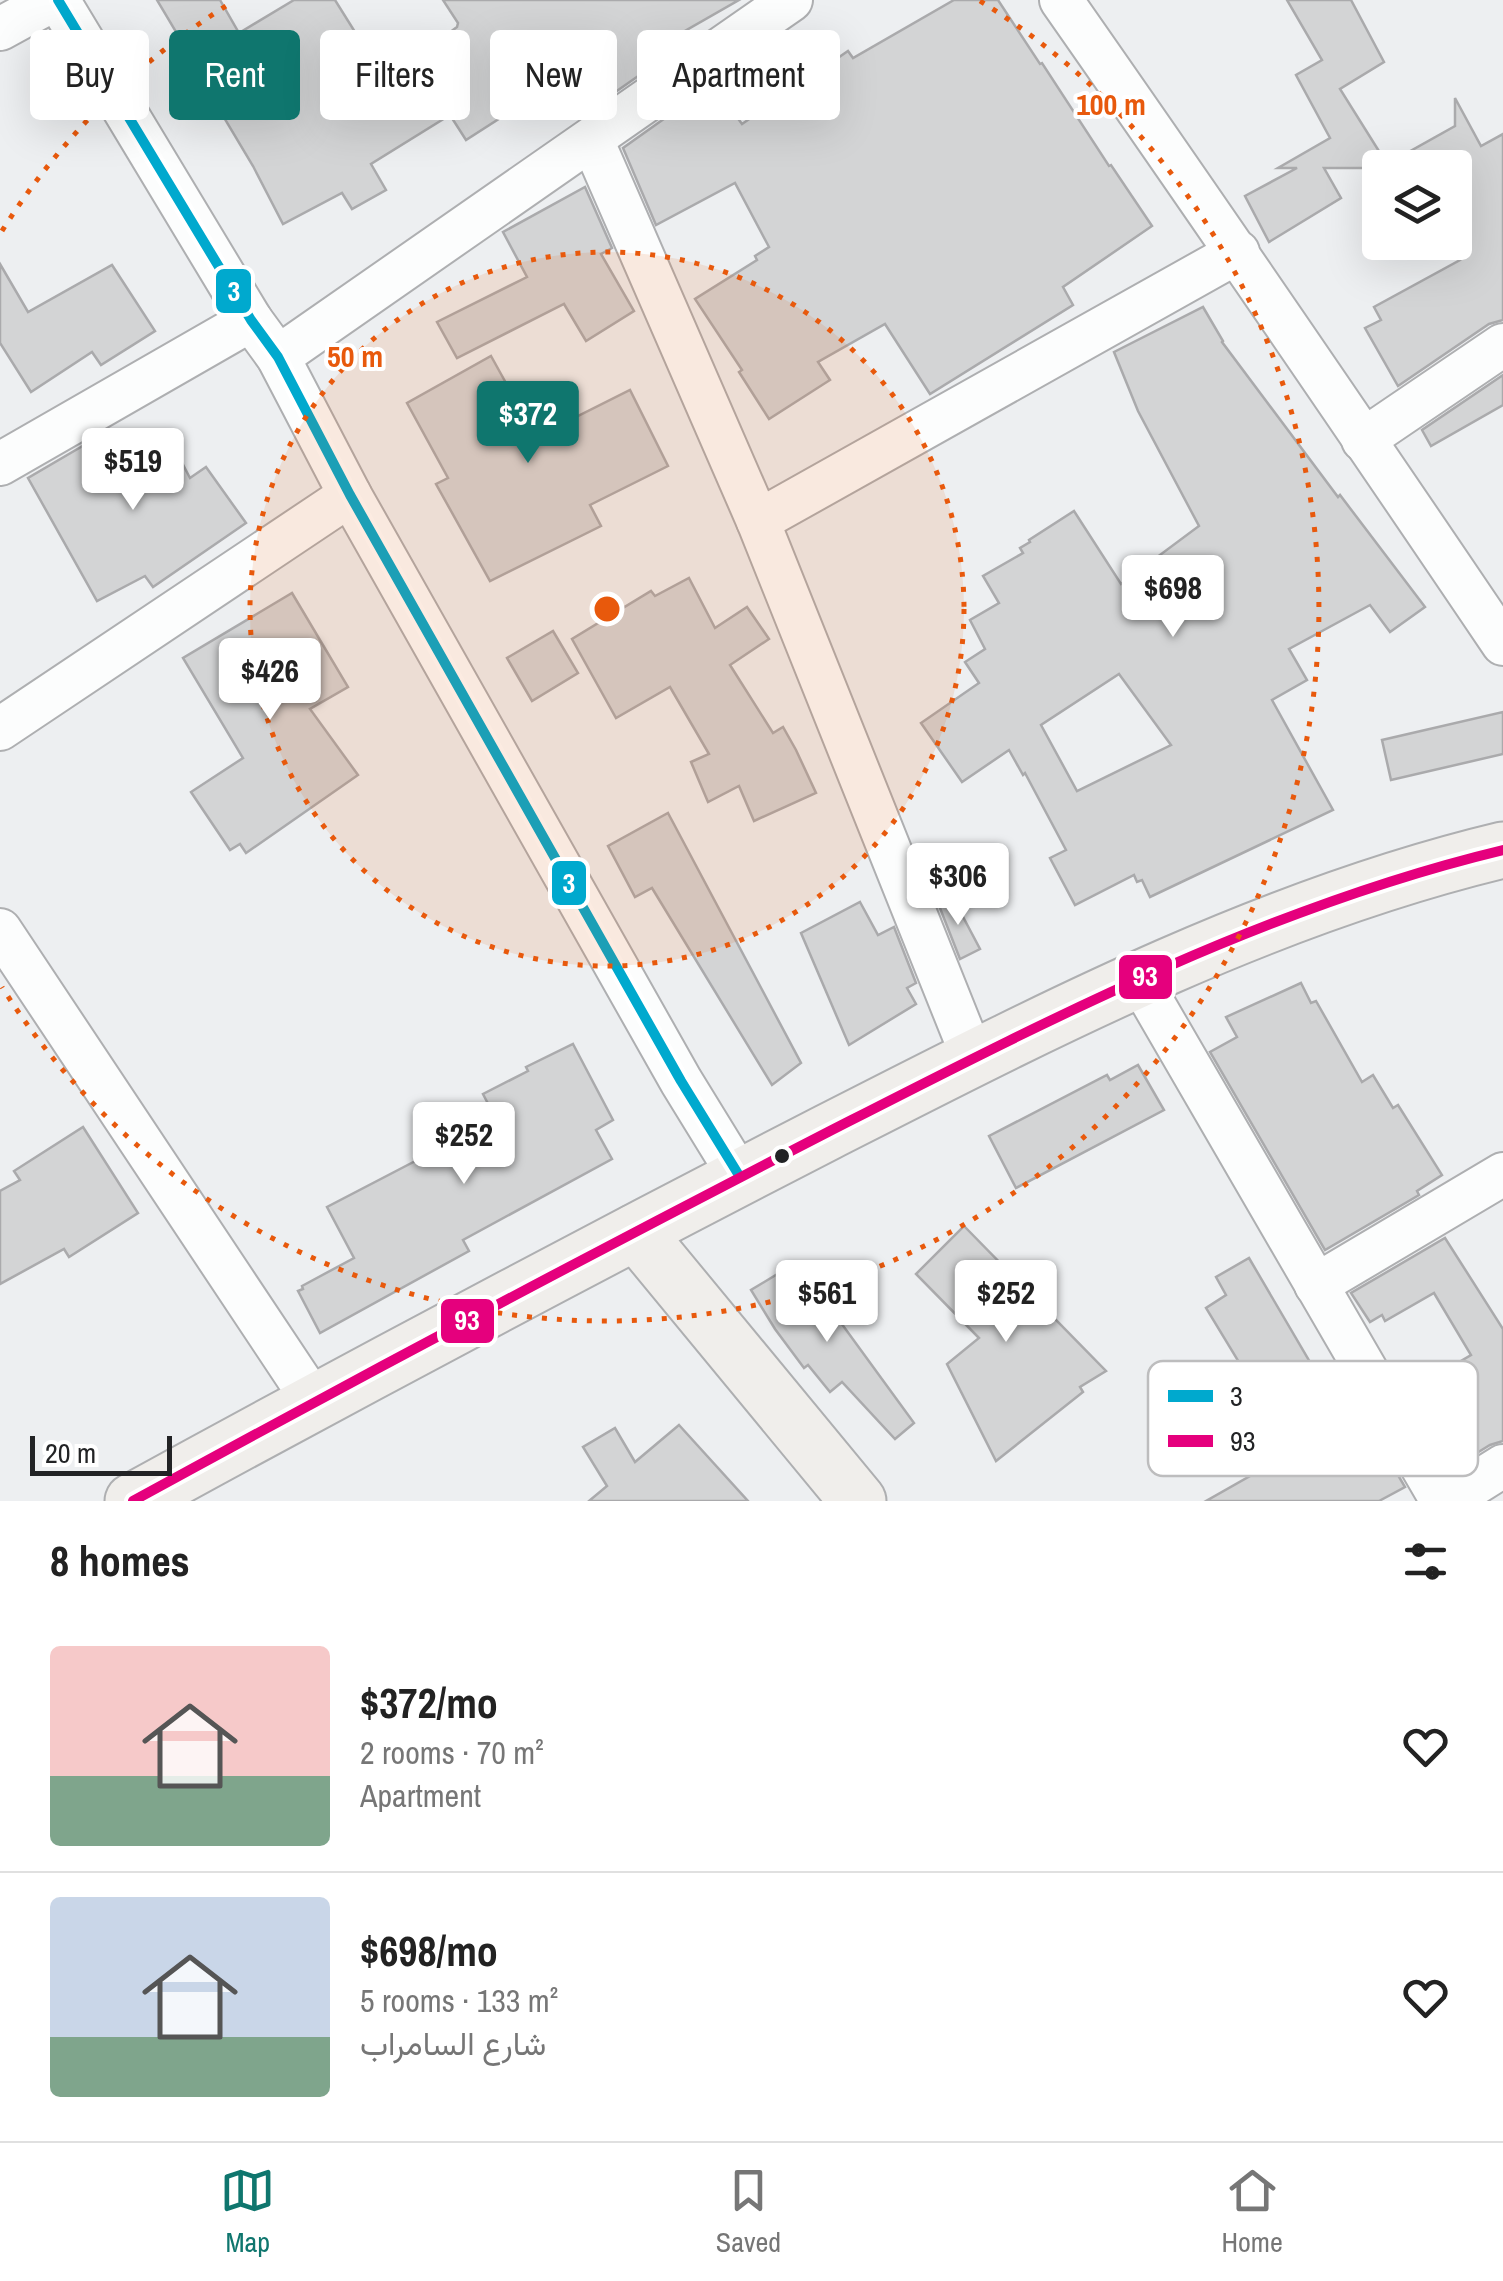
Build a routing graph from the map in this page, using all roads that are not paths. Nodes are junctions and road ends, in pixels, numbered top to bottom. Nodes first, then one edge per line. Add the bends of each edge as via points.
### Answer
1 (55, 0) edge
2 (791, 0) edge
3 (1061, 0) edge
4 (0, 29) edge
5 (592, 140) junction
6 (1238, 252) junction
7 (251, 320) junction
8 (1503, 345) edge
9 (278, 357) junction
10 (1363, 440) junction
11 (0, 464) edge
12 (350, 494) junction
13 (758, 521) junction
14 (1503, 644) edge
15 (0, 730) edge
16 (1503, 850) edge
17 (0, 930) edge
18 (1139, 979) junction
19 (972, 1058) junction
20 (1503, 1174) edge
21 (740, 1178) junction
22 (636, 1232) junction
23 (1316, 1285) junction
24 (1361, 1361) edge
25 (314, 1402) junction
26 (1503, 1466) edge
27 (1429, 1476) edge
28 (133, 1501) edge
29 (858, 1501) edge
30 (1444, 1501) edge

1 - 4 street
1 - 7 street
2 - 5 street
3 - 6 street
5 - 9 street
5 - 13 street
6 - 10 street
6 - 13 street
7 - 9 street
7 - 11 street
8 - 10 street
9 - 12 street
10 - 14 street
12 - 15 street
12 - 21 street
13 - 19 street
16 - 18 street via 1368,889
17 - 25 street
18 - 19 street
18 - 23 street
19 - 21 street
20 - 23 street
21 - 22 street
22 - 25 street
22 - 29 street
23 - 24 street
25 - 28 street
26 - 30 street
27 - 30 street

